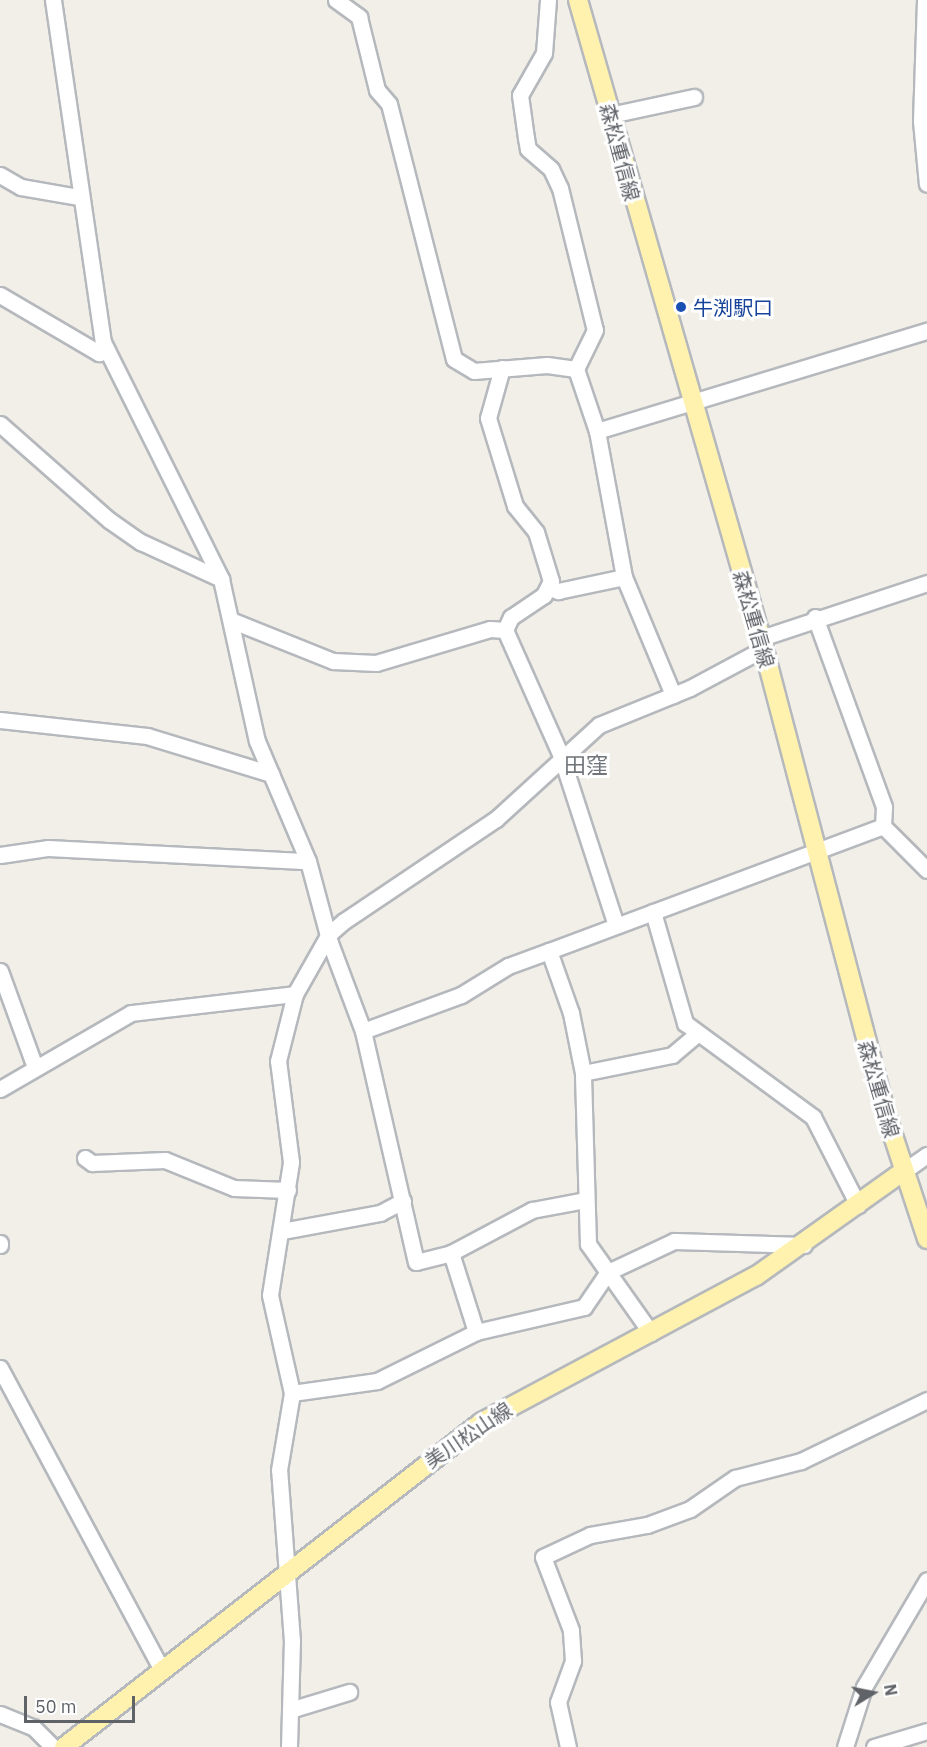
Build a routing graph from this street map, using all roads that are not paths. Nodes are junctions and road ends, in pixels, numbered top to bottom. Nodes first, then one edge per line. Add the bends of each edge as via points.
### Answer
1 (53, 0) edge
2 (336, 0) edge
3 (548, 0) edge
4 (578, 0) edge
5 (925, 0) edge
6 (694, 97) dead end
7 (610, 115) junction
8 (0, 175) edge
9 (927, 184) edge
10 (79, 197) junction
11 (0, 295) edge
12 (927, 332) edge
13 (107, 351) junction
14 (502, 368) junction
15 (576, 369) junction
16 (690, 405) junction
17 (0, 424) edge
18 (597, 431) junction
19 (624, 577) junction
20 (221, 579) junction
21 (927, 583) edge
22 (550, 588) junction
23 (815, 617) junction
24 (233, 621) junction
25 (505, 630) junction
26 (762, 644) junction
27 (674, 695) junction
28 (0, 720) edge
29 (561, 756) junction
30 (271, 774) junction
31 (883, 826) junction
32 (0, 855) edge
33 (815, 856) junction
34 (308, 861) junction
35 (927, 870) edge
36 (653, 912) junction
37 (616, 925) junction
38 (329, 934) junction
39 (549, 951) junction
40 (0, 971) edge
41 (294, 994) junction
42 (363, 1031) junction
43 (696, 1035) junction
44 (35, 1067) junction
45 (583, 1073) junction
46 (0, 1089) edge
47 (927, 1155) edge
48 (85, 1158) dead end
49 (904, 1171) junction
50 (288, 1190) junction
51 (586, 1200) junction
52 (403, 1202) junction
53 (858, 1205) junction
54 (282, 1231) junction
55 (927, 1239) edge
56 (804, 1245) junction
57 (451, 1253) junction
58 (608, 1272) junction
59 (476, 1332) junction
60 (651, 1333) junction
61 (0, 1368) edge
62 (292, 1393) junction
63 (927, 1400) edge
64 (284, 1574) junction
65 (927, 1580) edge
66 (162, 1670) junction
67 (350, 1692) dead end
68 (290, 1710) junction
69 (0, 1714) edge
70 (927, 1731) edge
71 (903, 1742) edge
72 (53, 1747) edge
73 (64, 1747) edge
74 (289, 1747) edge
75 (568, 1747) edge
76 (845, 1747) edge
77 (874, 1747) edge

1 - 10 street
2 - 14 street via 359,17 377,90 388,104 454,359 474,371
3 - 15 street via 544,53 520,95 528,149 551,169 560,188 595,330
4 - 7 main road, 森松重信線
5 - 9 street via 921,121
6 - 7 street
7 - 16 main road, 森松重信線
8 - 10 street via 21,187
10 - 13 street
11 - 13 street via 99,353
12 - 16 street
13 - 20 street
14 - 15 street
14 - 22 street via 488,418 515,506 536,532
15 - 18 street
16 - 18 street
16 - 26 main road, 森松重信線
17 - 20 street via 109,520 141,542
18 - 19 street
19 - 22 street via 558,591
19 - 27 street
20 - 24 street
21 - 23 street
22 - 25 street via 511,617
23 - 26 street
23 - 31 street via 884,807
24 - 25 street via 333,661 376,663 490,629
24 - 30 street via 246,702
25 - 29 street
26 - 27 street
26 - 33 main road, 森松重信線
27 - 29 street via 599,725
28 - 30 street via 147,736
29 - 37 street
29 - 38 street via 496,819
30 - 34 street
31 - 33 street
31 - 35 street
32 - 34 street via 48,849
33 - 36 street
33 - 49 main road, 森松重信線
34 - 38 street
36 - 37 street
36 - 43 street via 678,1008
37 - 39 street
38 - 41 street
38 - 42 street
39 - 42 street via 508,966 460,994
39 - 45 street via 571,1013
40 - 44 street
41 - 44 street via 131,1013
41 - 50 street via 278,1061 290,1139
42 - 52 street
43 - 45 street via 672,1055
43 - 53 street via 798,1100 822,1127
44 - 46 street
45 - 51 street
47 - 49 street
48 - 50 street via 92,1163 165,1160 234,1188
49 - 53 main road, 美川松山線
49 - 55 main road, 森松重信線
50 - 54 street
51 - 57 street via 532,1210
51 - 58 street via 588,1244
52 - 54 street via 380,1213
52 - 57 street via 416,1262
53 - 56 main road, 美川松山線
54 - 62 street via 270,1295
56 - 58 street via 674,1241
56 - 60 main road, 美川松山線
57 - 59 street
58 - 59 street via 584,1306
58 - 60 street
59 - 62 street via 377,1381
60 - 64 main road, 美川松山線 via 482,1422
61 - 66 street
62 - 64 street via 279,1470
63 - 75 street via 801,1461 735,1478 690,1509 647,1525 590,1535 543,1557 572,1638 573,1661 558,1702
64 - 66 main road, 美川松山線
64 - 68 street via 292,1641
65 - 76 street via 864,1687
66 - 73 main road, 美川松山線
67 - 68 street
68 - 74 street
69 - 72 street via 33,1727
70 - 71 street
71 - 77 street

